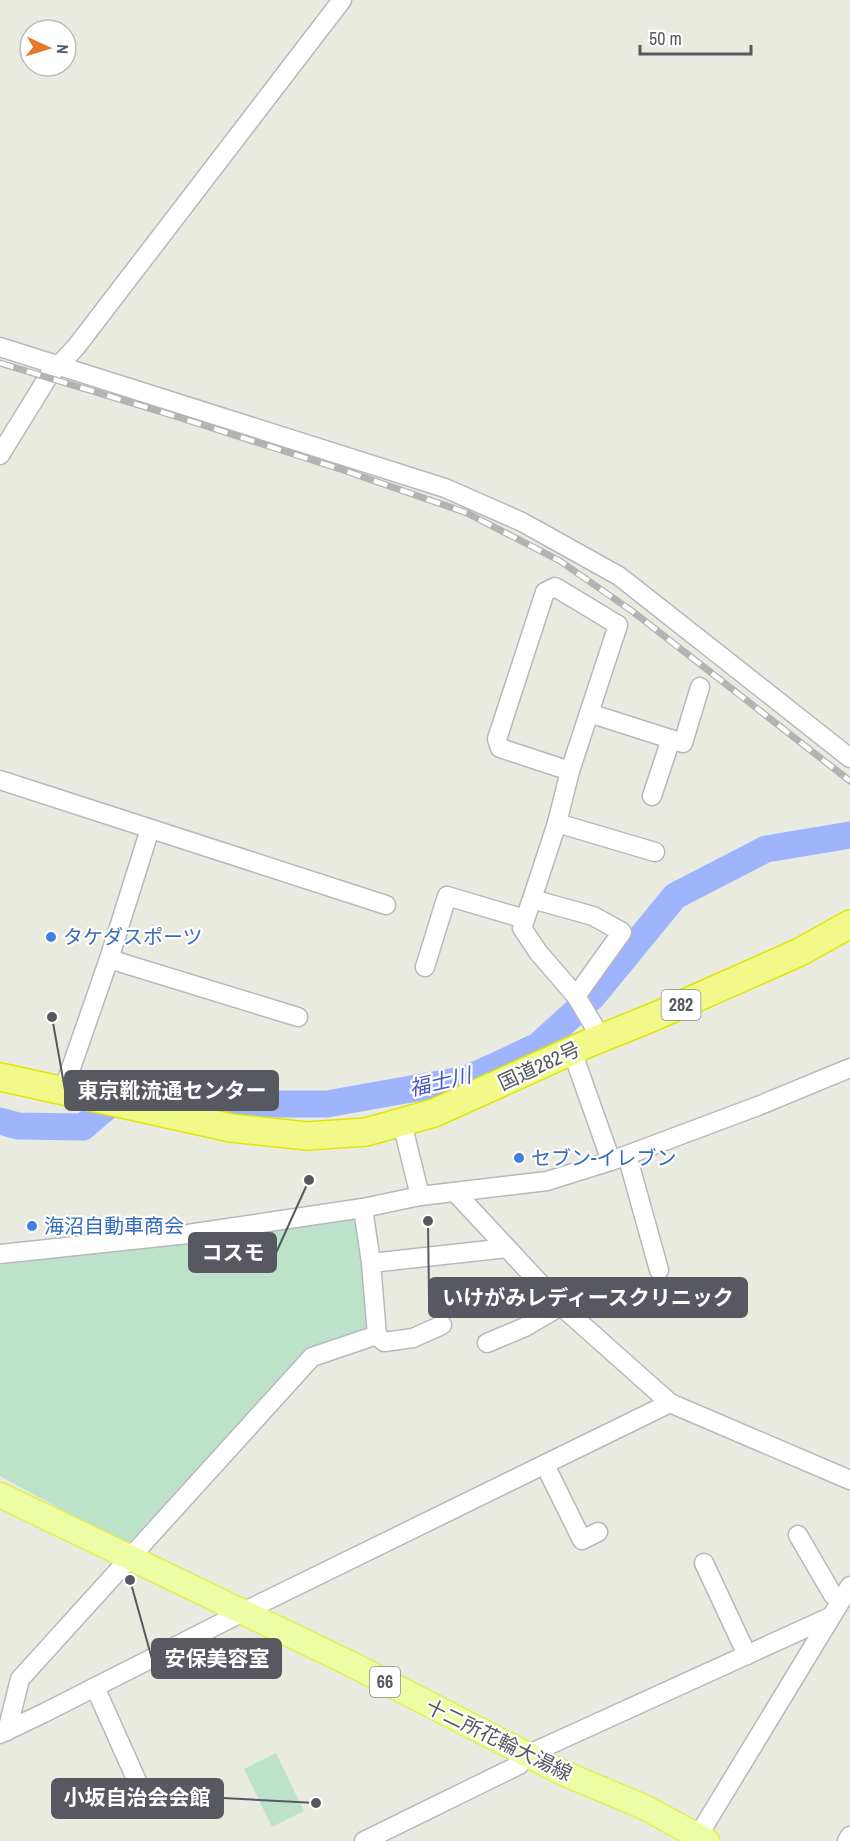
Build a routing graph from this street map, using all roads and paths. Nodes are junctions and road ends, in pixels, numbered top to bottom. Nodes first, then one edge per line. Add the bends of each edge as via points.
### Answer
1 (342, 0) edge
2 (0, 347) edge
3 (58, 365) junction
4 (0, 455) edge
5 (700, 687) dead end
6 (589, 713) junction
7 (672, 739) junction
8 (850, 758) edge
9 (570, 771) junction
10 (0, 780) edge
11 (652, 796) dead end
12 (556, 823) junction
13 (150, 829) junction
14 (655, 852) dead end
15 (532, 899) junction
16 (386, 905) dead end
17 (525, 919) junction
18 (850, 924) edge
19 (108, 959) junction
20 (425, 967) dead end
21 (577, 997) junction
22 (298, 1017) dead end
23 (595, 1033) junction
24 (572, 1051) junction
25 (850, 1068) edge
26 (0, 1077) edge
27 (63, 1091) junction
28 (402, 1123) junction
29 (619, 1158) junction
30 (455, 1192) junction
31 (420, 1196) junction
32 (363, 1208) junction
33 (507, 1248) junction
34 (0, 1254) edge
35 (371, 1263) junction
36 (658, 1270) dead end
37 (561, 1306) junction
38 (442, 1325) dead end
39 (377, 1335) junction
40 (487, 1343) dead end
41 (670, 1404) junction
42 (545, 1465) junction
43 (850, 1480) edge
44 (1, 1501) edge
45 (598, 1532) dead end
46 (798, 1535) dead end
47 (131, 1558) junction
48 (704, 1563) dead end
49 (846, 1592) edge
50 (243, 1612) junction
51 (830, 1617) junction
52 (747, 1655) junction
53 (95, 1687) junction
54 (3, 1732) edge
55 (527, 1755) junction
56 (145, 1799) dead end
57 (850, 1836) edge
58 (701, 1839) edge
59 (364, 1841) edge
60 (847, 1841) edge

1 - 3 street via 76,347
2 - 3 street
3 - 4 street
3 - 8 street via 445,488 522,522 619,576
5 - 7 street via 683,743
6 - 7 street
6 - 9 street
6 - 9 street via 618,625 555,587 545,592 497,739 500,748
7 - 11 street
9 - 12 street
10 - 13 street
12 - 14 street
12 - 15 street
13 - 16 street
13 - 19 street
15 - 17 street
15 - 21 street via 593,916 622,932
17 - 20 street via 447,896
17 - 21 street via 522,928 538,952
18 - 23 highway, 国道282号 / 282 via 800,952 651,1018
19 - 22 street
19 - 27 street
21 - 23 street
23 - 24 highway, 国道282号 / 282
24 - 28 highway, 国道282号 / 282 via 434,1113
24 - 29 street
25 - 29 street
26 - 27 highway, 国道282号 / 282
27 - 28 highway, 国道282号 / 282 via 231,1128 306,1136 366,1132
28 - 31 street
29 - 30 street via 547,1181
29 - 36 street
30 - 31 street
30 - 33 street
31 - 32 street
32 - 34 street via 188,1234
32 - 35 street
33 - 35 street
33 - 37 street
35 - 39 street
37 - 40 street
37 - 41 street
38 - 39 street via 413,1338 384,1342
39 - 47 street via 312,1357
41 - 42 street
41 - 43 street
42 - 45 street via 582,1540
42 - 50 street
44 - 47 main road, 十二所花輪大湯線 / 66
46 - 49 street via 833,1595
47 - 50 main road, 十二所花輪大湯線 / 66
47 - 54 street via 20,1678
48 - 52 street
49 - 51 street
50 - 53 street
50 - 55 main road, 十二所花輪大湯線 / 66
51 - 52 street
51 - 58 street
52 - 55 street
53 - 54 street
53 - 56 street
55 - 58 main road, 十二所花輪大湯線 / 66 via 644,1807
55 - 59 street via 519,1765
57 - 60 street

